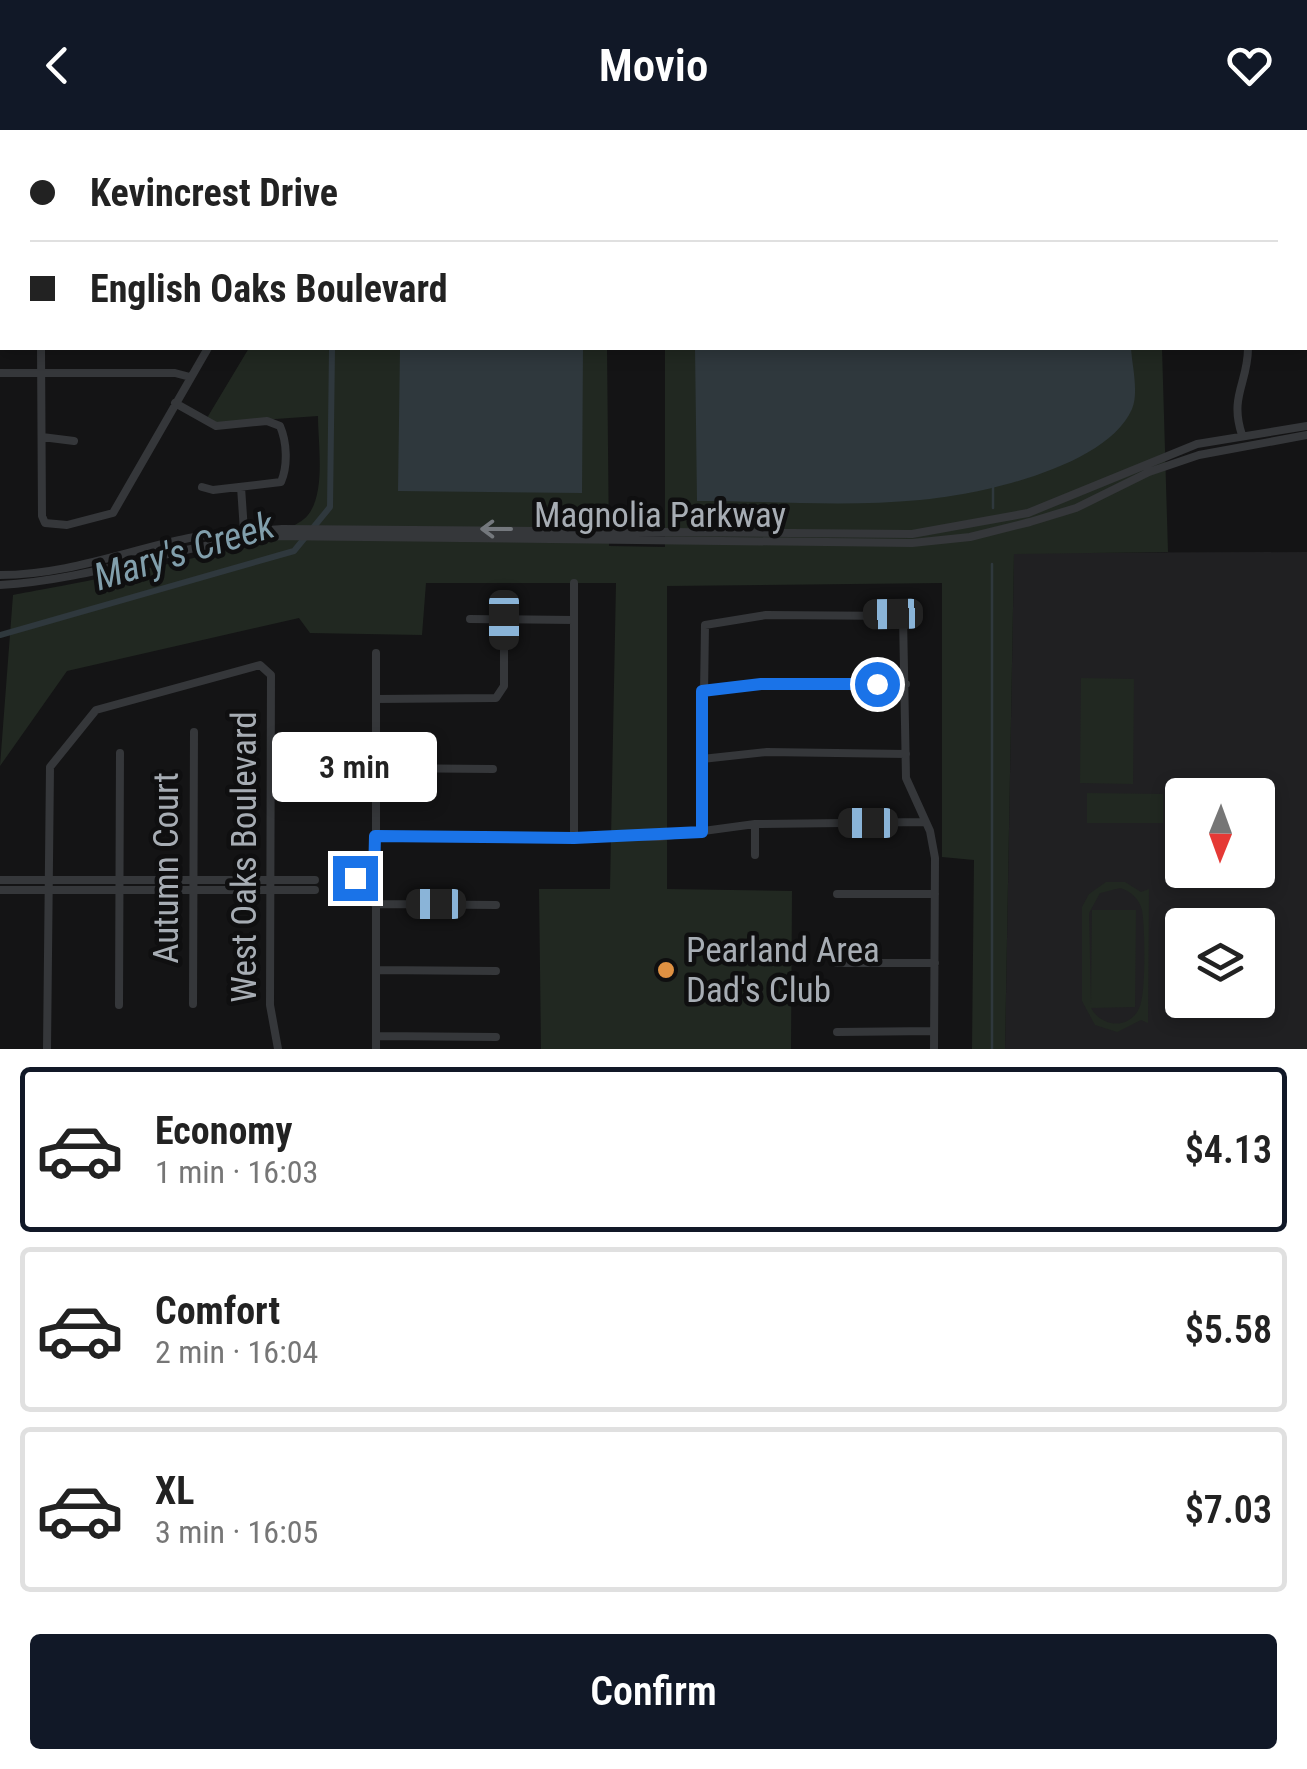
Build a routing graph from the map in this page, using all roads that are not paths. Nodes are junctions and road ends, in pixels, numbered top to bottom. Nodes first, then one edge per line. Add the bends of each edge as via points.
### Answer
1 (41, 350) edge
2 (207, 350) edge
3 (1248, 350) edge
4 (0, 372) edge
5 (41, 373) junction
6 (190, 377) junction
7 (175, 403) junction
8 (1307, 426) edge
9 (1307, 435) edge
10 (42, 437) junction
11 (1243, 439) junction
12 (74, 441) dead end
13 (202, 486) dead end
14 (241, 487) junction
15 (574, 530) junction
16 (679, 531) junction
17 (244, 532) junction
18 (351, 532) junction
19 (282, 533) junction
20 (923, 537) junction
21 (574, 542) junction
22 (678, 542) junction
23 (0, 575) edge
24 (574, 583) dead end
25 (0, 585) edge
26 (470, 620) dead end
27 (504, 620) junction
28 (574, 620) junction
29 (376, 653) dead end
30 (906, 684) junction
31 (702, 691) junction
32 (376, 699) junction
33 (194, 732) dead end
34 (120, 753) dead end
35 (906, 754) junction
36 (702, 759) junction
37 (376, 768) junction
38 (493, 769) dead end
39 (924, 822) junction
40 (755, 824) junction
41 (702, 832) junction
42 (375, 836) junction
43 (574, 838) junction
44 (755, 855) dead end
45 (374, 872) junction
46 (342, 876) dead end
47 (0, 880) edge
48 (270, 880) junction
49 (46, 885) junction
50 (120, 885) junction
51 (193, 885) junction
52 (0, 890) edge
53 (270, 891) junction
54 (837, 894) dead end
55 (935, 894) junction
56 (375, 904) junction
57 (496, 905) dead end
58 (837, 963) dead end
59 (935, 963) junction
60 (376, 970) junction
61 (496, 972) dead end
62 (120, 1004) dead end
63 (193, 1004) dead end
64 (934, 1031) junction
65 (837, 1032) dead end
66 (376, 1036) junction
67 (496, 1037) dead end
68 (46, 1049) edge
69 (278, 1049) edge
70 (376, 1049) edge
71 (934, 1049) edge

1 - 5 street
2 - 6 street
3 - 11 street via 1235,400
4 - 5 street
5 - 6 street
5 - 10 street
6 - 7 street
7 - 10 street via 113,513 66,525 45,523
7 - 14 street via 216,426 280,426 280,482
8 - 11 street, Magnolia Parkway
9 - 11 street, Magnolia Parkway
10 - 12 street
11 - 20 street, Magnolia Parkway via 1162,457 1044,513 970,537
13 - 14 street
14 - 17 street
15 - 16 street, Magnolia Parkway
15 -> 18 street, Magnolia Parkway
15 - 21 street
16 - 20 street, Magnolia Parkway
16 - 22 street
17 - 19 street, Magnolia Parkway
17 - 23 street, Magnolia Parkway via 45,573
18 - 19 street, Magnolia Parkway
18 - 21 street, Magnolia Parkway
19 - 25 street, Magnolia Parkway via 222,540 84,575
20 - 22 street, Magnolia Parkway
21 - 22 street, Magnolia Parkway
24 - 28 street
26 - 27 street
27 - 28 street
27 - 32 street via 504,686 496,698
28 - 43 street
29 - 32 street
30 - 31 street
30 - 31 street via 904,618 897,613 766,615 709,621
30 - 35 street
31 - 36 street
32 - 37 street
33 - 51 street, Autumn Court
34 - 50 street
35 - 36 street via 767,752
35 - 39 street via 908,789
36 - 41 street
37 - 38 street
37 - 42 street
39 - 40 street
39 - 55 street via 936,858
40 - 41 street
40 - 44 street
41 - 43 street
42 - 43 street
42 - 45 street
45 - 46 street
45 - 56 street
47 - 49 street
48 - 49 street, West Oaks Boulevard via 266,667 88,715 47,772
48 - 51 street
48 - 53 street, West Oaks Boulevard
48 - 53 street via 315,885
49 - 50 street
49 - 52 street
49 - 68 street
50 - 51 street
50 - 62 street
51 - 53 street
51 - 63 street, Autumn Court
53 - 69 street, West Oaks Boulevard via 270,1005
54 - 55 street
55 - 59 street
56 - 57 street
56 - 60 street
58 - 59 street
59 - 64 street
60 - 61 street
60 - 66 street
64 - 65 street
64 - 71 street
66 - 67 street
66 - 70 street

